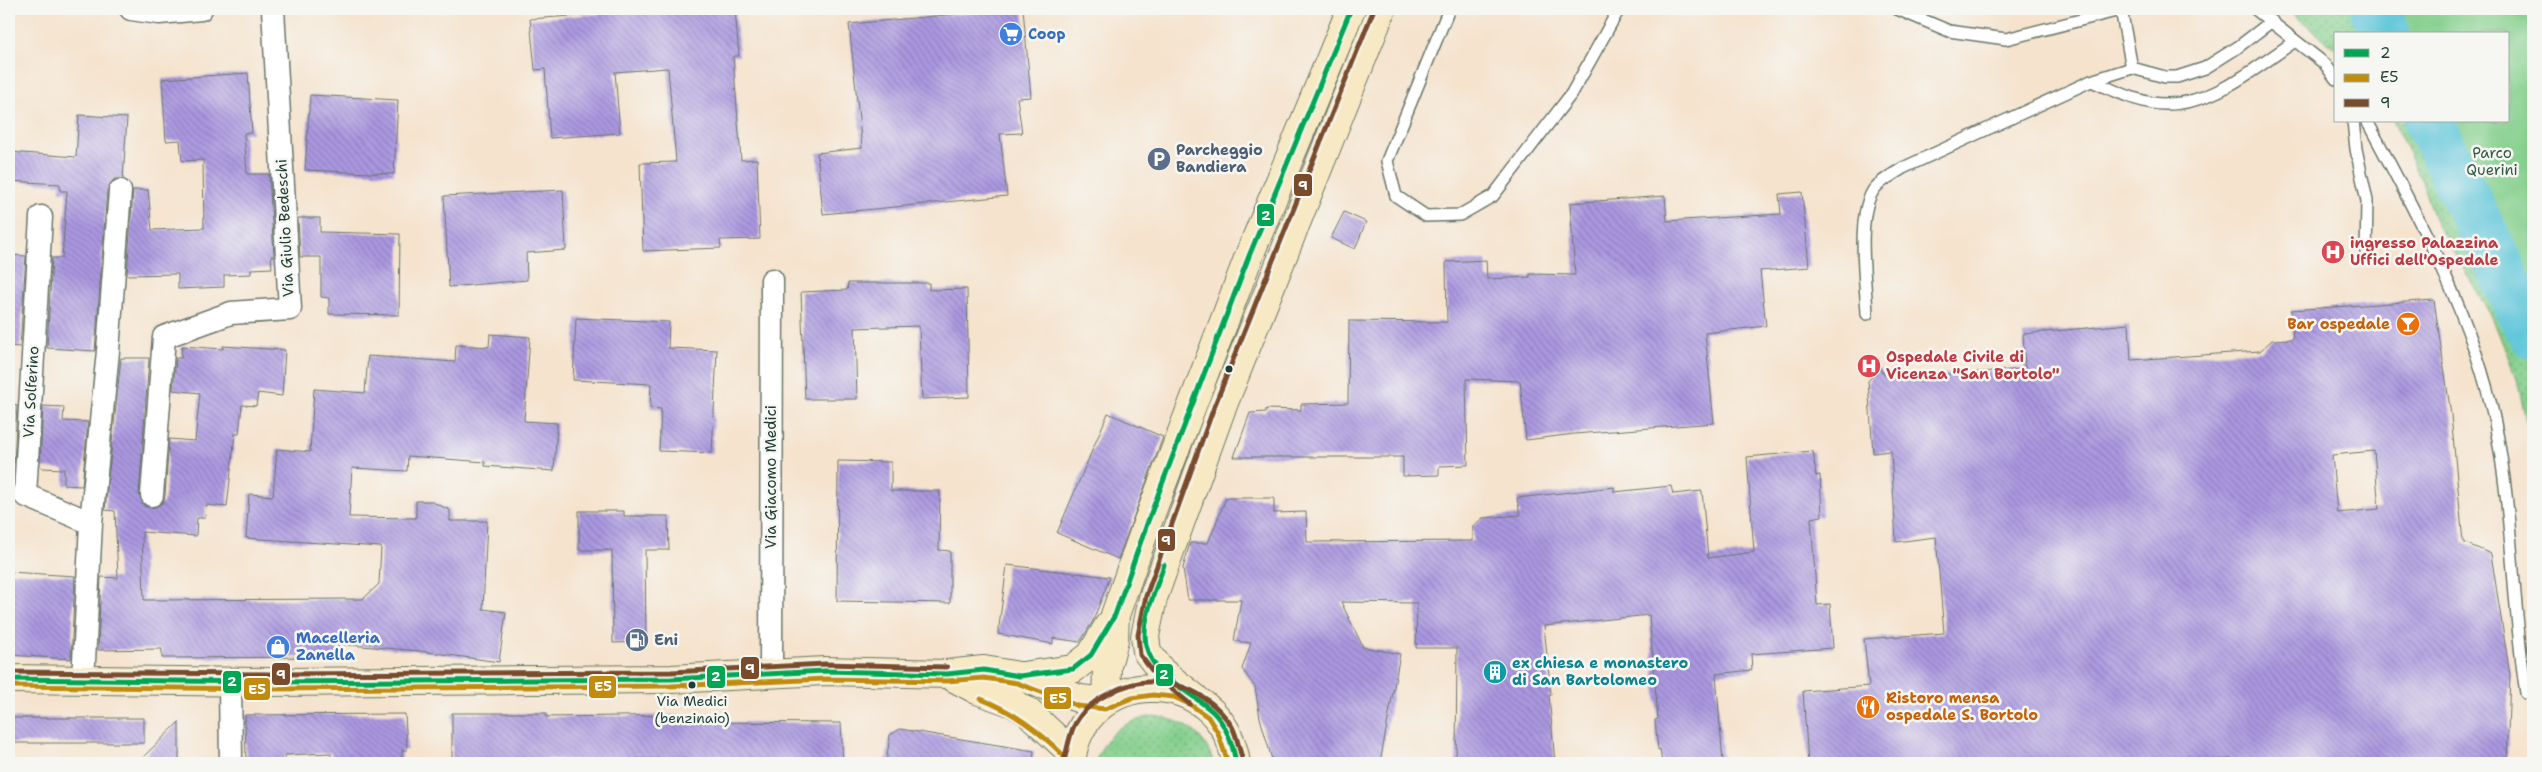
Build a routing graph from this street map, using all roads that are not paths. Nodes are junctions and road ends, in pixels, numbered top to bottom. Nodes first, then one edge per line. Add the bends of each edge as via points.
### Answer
1 (131, 9) edge
2 (201, 9) edge
3 (273, 9) edge
4 (1351, 9) edge
5 (1382, 9) edge
6 (1449, 9) edge
7 (1619, 9) edge
8 (1898, 9) edge
9 (2122, 9) edge
10 (2255, 9) edge
11 (2272, 21) junction
12 (2295, 41) junction
13 (2132, 68) junction
14 (2334, 76) edge
15 (2091, 82) junction
16 (2353, 122) edge
17 (2368, 122) edge
18 (120, 191) dead end
19 (41, 217) dead end
20 (2366, 256) dead end
21 (772, 280) dead end
22 (1867, 314) dead end
23 (152, 495) dead end
24 (91, 523) junction
25 (1115, 615) junction
26 (771, 674) junction
27 (947, 674) junction
28 (1019, 676) junction
29 (9, 679) edge
30 (84, 681) junction
31 (230, 682) junction
32 (2526, 693) dead end
33 (1195, 698) junction
34 (1106, 702) junction
35 (1072, 758) edge
36 (1237, 758) edge
37 (230, 763) edge

1 - 2 street via 159,13
3 - 23 street, Via Giulio Bedeschi via 290,309 231,313 164,337
4 - 25 main road via 1249,256
5 - 33 main road via 1221,410 1149,612 1145,636 1147,652 1162,672
6 - 7 lane via 1387,160 1396,196 1426,216 1460,215 1494,196 1572,94
8 - 9 lane via 1949,31 2006,39
9 - 13 lane
10 - 11 lane
11 - 12 lane
11 - 13 lane via 2204,68 2177,76
12 - 14 lane via 2325,64
12 - 15 lane via 2223,88 2181,102 2164,104 2135,98
13 - 15 lane
15 - 22 lane via 1903,168 1874,189 1864,222
16 - 20 lane via 2367,201
17 - 32 lane via 2424,234 2472,341 2495,423
18 - 24 street
19 - 24 street, Via Solferino via 25,495
21 - 26 street, Via Giacomo Medici
24 - 30 street
25 - 28 main road via 1091,655 1073,669
25 - 34 main road via 1114,640 1107,666
26 - 27 main road via 880,671
26 - 31 main road via 671,679
27 - 28 main road via 984,670
27 - 35 main road via 1028,712
28 - 34 main road via 1080,699
29 - 30 main road
30 - 31 main road
31 - 37 street
33 - 34 main road via 1176,690 1153,687 1130,690
33 - 36 main road via 1213,712 1225,728
34 - 35 main road via 1092,714 1080,732

